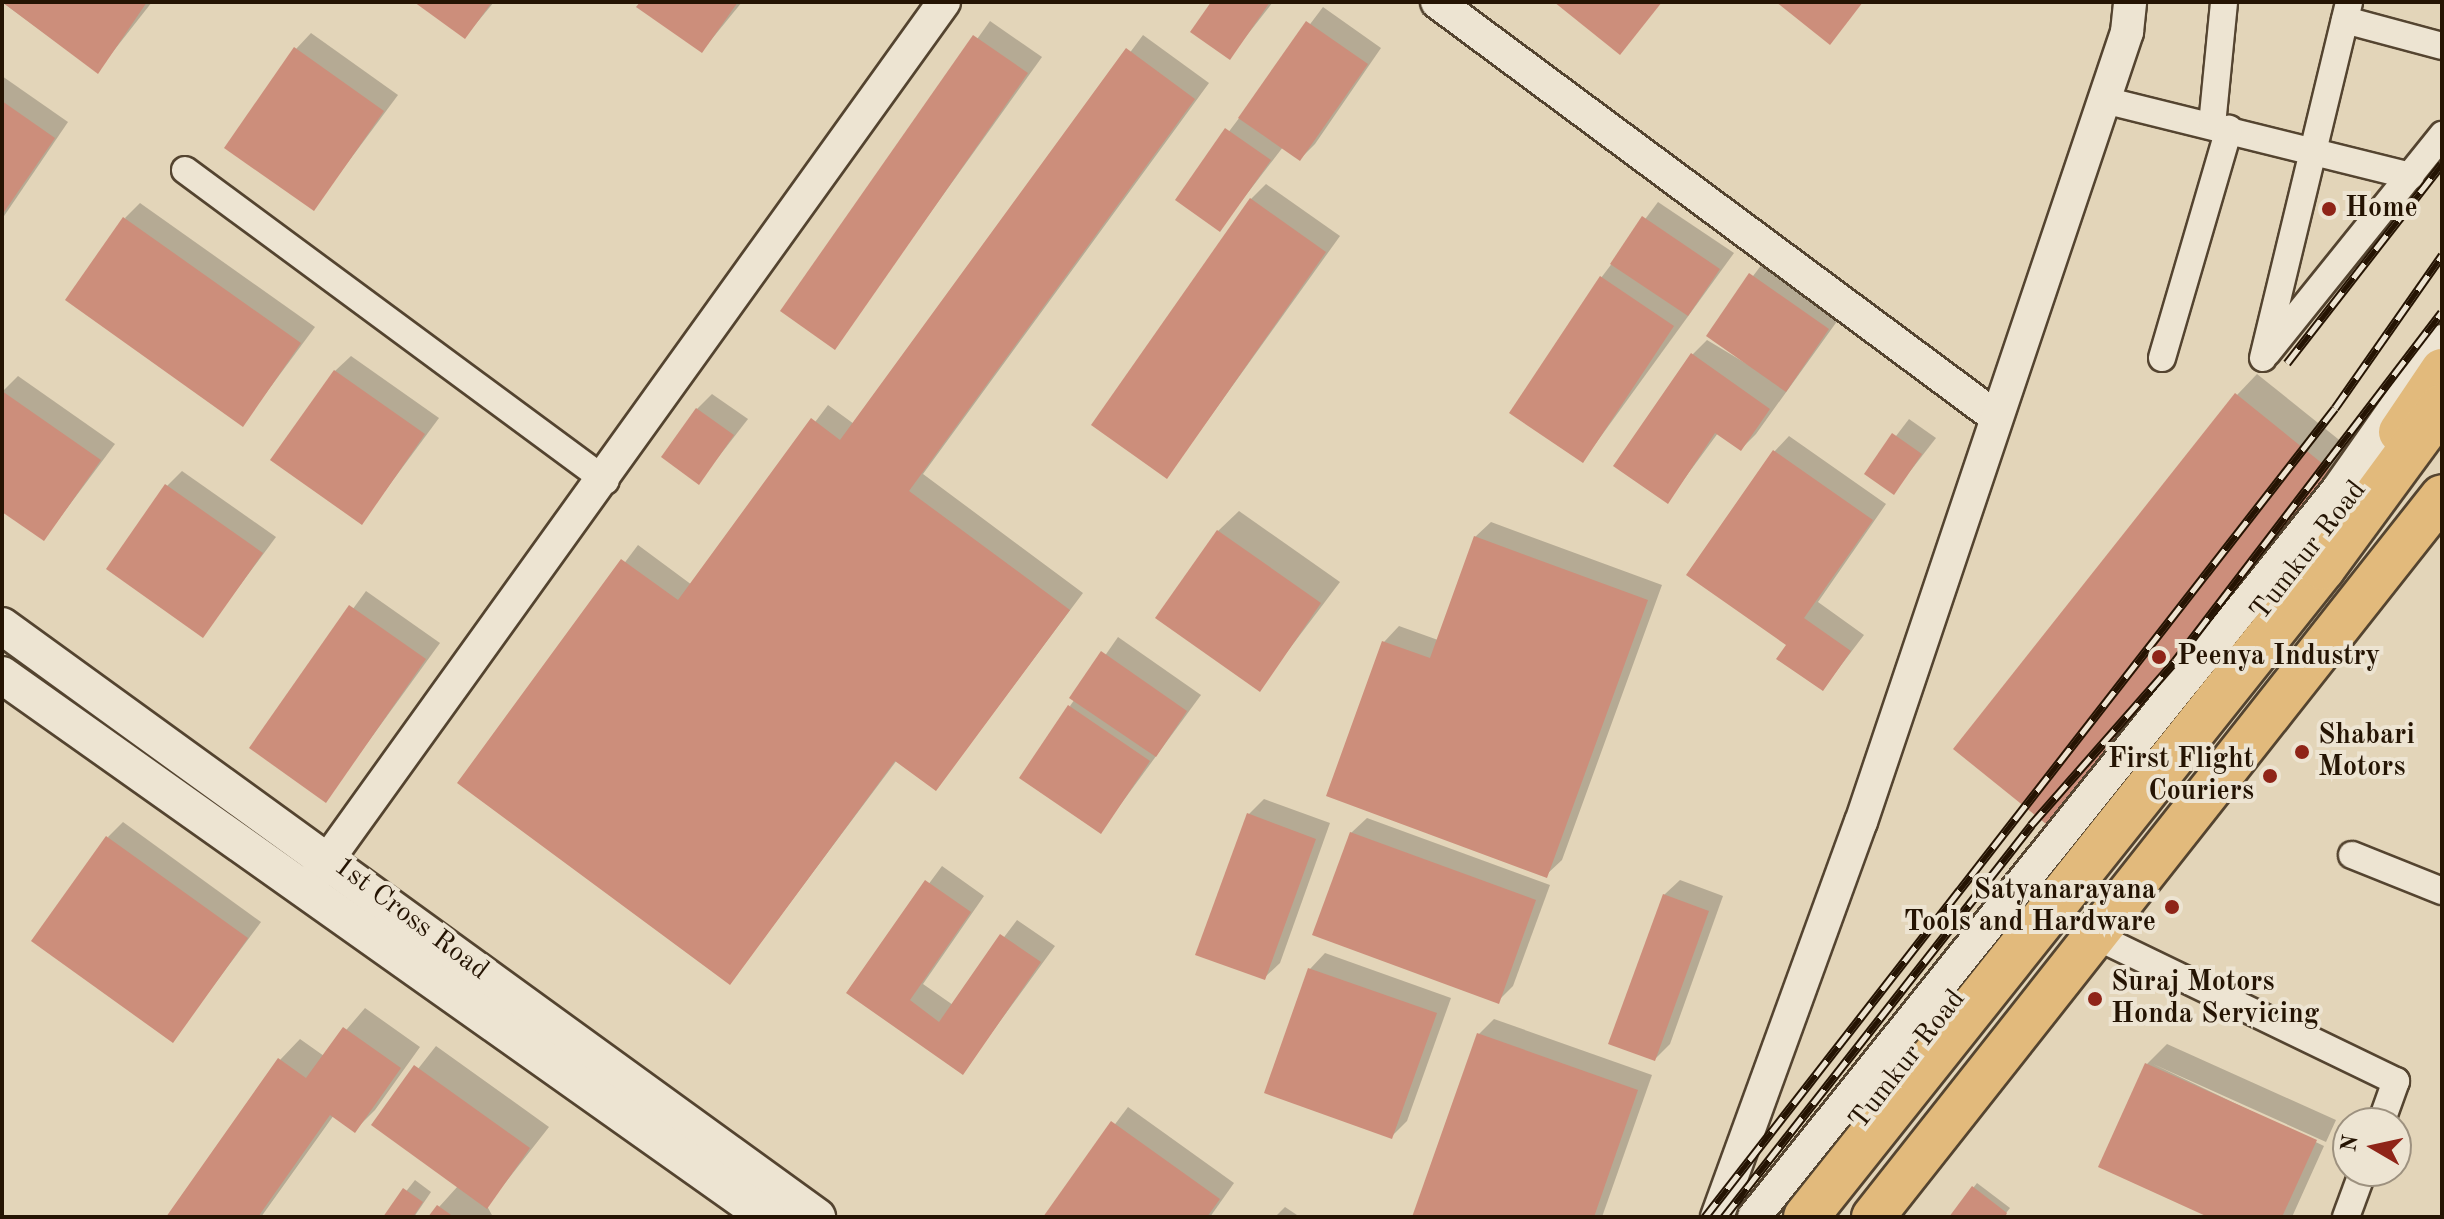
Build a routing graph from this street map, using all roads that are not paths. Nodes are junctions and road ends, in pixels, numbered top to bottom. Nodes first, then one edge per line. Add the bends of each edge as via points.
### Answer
1 (944, 2) edge
2 (1437, 2) edge
3 (2130, 2) edge
4 (2224, 2) edge
5 (2347, 11) edge
6 (2442, 46) edge
7 (2104, 100) junction
8 (2221, 127) junction
9 (2442, 135) edge
10 (2314, 148) junction
11 (185, 170) dead end
12 (2411, 176) junction
13 (2442, 341) edge
14 (2162, 358) dead end
15 (2442, 370) edge
16 (2442, 406) edge
17 (1996, 417) junction
18 (2442, 452) edge
19 (606, 481) junction
20 (2442, 496) edge
21 (2442, 526) edge
22 (2, 626) edge
23 (2, 675) edge
24 (2352, 855) dead end
25 (329, 857) junction
26 (305, 891) junction
27 (2442, 891) edge
28 (2108, 942) junction
29 (2387, 1107) edge
30 (2357, 1187) edge
31 (767, 1217) edge
32 (817, 1217) edge
33 (1717, 1217) edge
34 (1754, 1217) edge
35 (1784, 1217) edge
36 (1806, 1217) edge
37 (1839, 1217) edge
38 (1873, 1217) edge
39 (1888, 1217) edge
40 (2346, 1217) edge

1 - 19 street
2 - 17 street
3 - 7 street
4 - 8 street
5 - 6 street
5 - 10 street
7 - 8 street
7 - 17 street
8 - 10 street
8 - 14 street
9 - 12 street
10 - 12 street
10 - 12 street via 2263,358
11 - 19 street
13 - 34 street via 2338,489
15 - 35 highway, Tumkur Road via 2336,518
16 - 36 highway via 2323,568
17 - 33 street via 1861,822
18 - 37 highway
19 - 25 street
20 - 38 highway
21 - 28 street
22 - 25 main road, 1st Cross Road
23 - 26 main road, 1st Cross Road
24 - 27 street
25 - 26 street
25 - 32 main road, 1st Cross Road
26 - 31 main road, 1st Cross Road
28 - 29 street via 2396,1081
28 - 39 street
30 - 40 street

